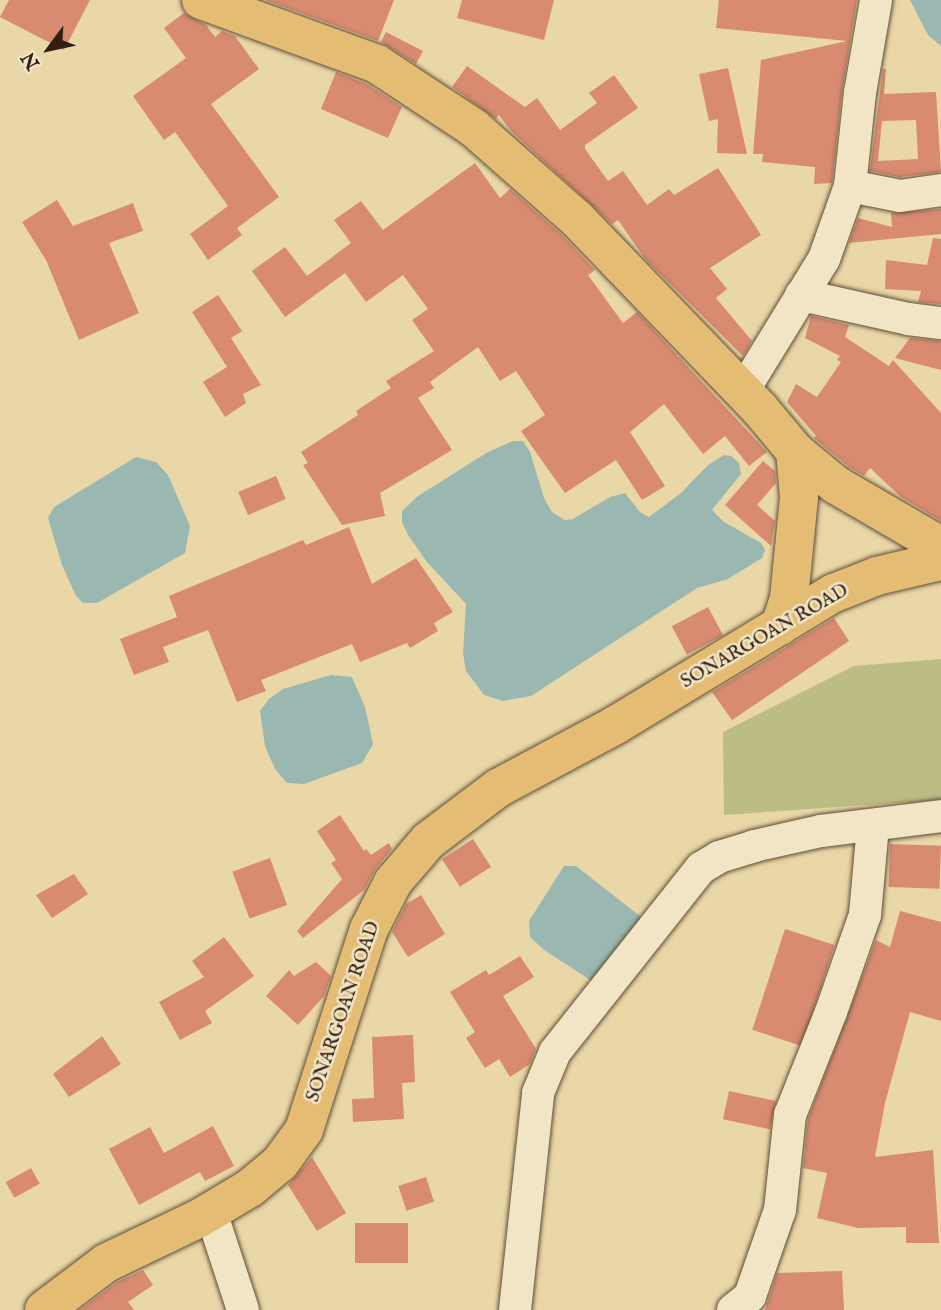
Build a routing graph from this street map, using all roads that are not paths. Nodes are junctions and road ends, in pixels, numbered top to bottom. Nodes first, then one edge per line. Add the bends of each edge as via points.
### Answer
1 (201, 0) edge
2 (876, 0) edge
3 (850, 186) junction
4 (941, 190) edge
5 (801, 295) junction
6 (941, 323) edge
7 (743, 391) junction
8 (795, 451) junction
9 (941, 546) edge
10 (941, 561) edge
11 (780, 626) junction
12 (941, 816) edge
13 (873, 825) junction
14 (211, 1212) junction
15 (44, 1310) edge
16 (243, 1310) edge
17 (515, 1310) edge
18 (733, 1310) edge

1 - 7 main road via 377,64 474,128 577,219
2 - 3 street
3 - 4 street via 900,196
3 - 5 street via 824,258
5 - 6 street
5 - 7 street
7 - 8 main road
8 - 9 main road via 836,485
8 - 11 main road via 799,497 789,598
10 - 11 main road, SONARGOAN ROAD via 877,576
11 - 14 main road, SONARGOAN ROAD via 614,726 498,788 429,841 393,881 369,929 304,1130 266,1177
12 - 13 street
13 - 17 street via 754,846 719,857 701,869 555,1052 538,1093
13 - 18 street via 865,915 790,1115 780,1210 750,1296
14 - 15 main road, SONARGOAN ROAD via 106,1263
14 - 16 street

